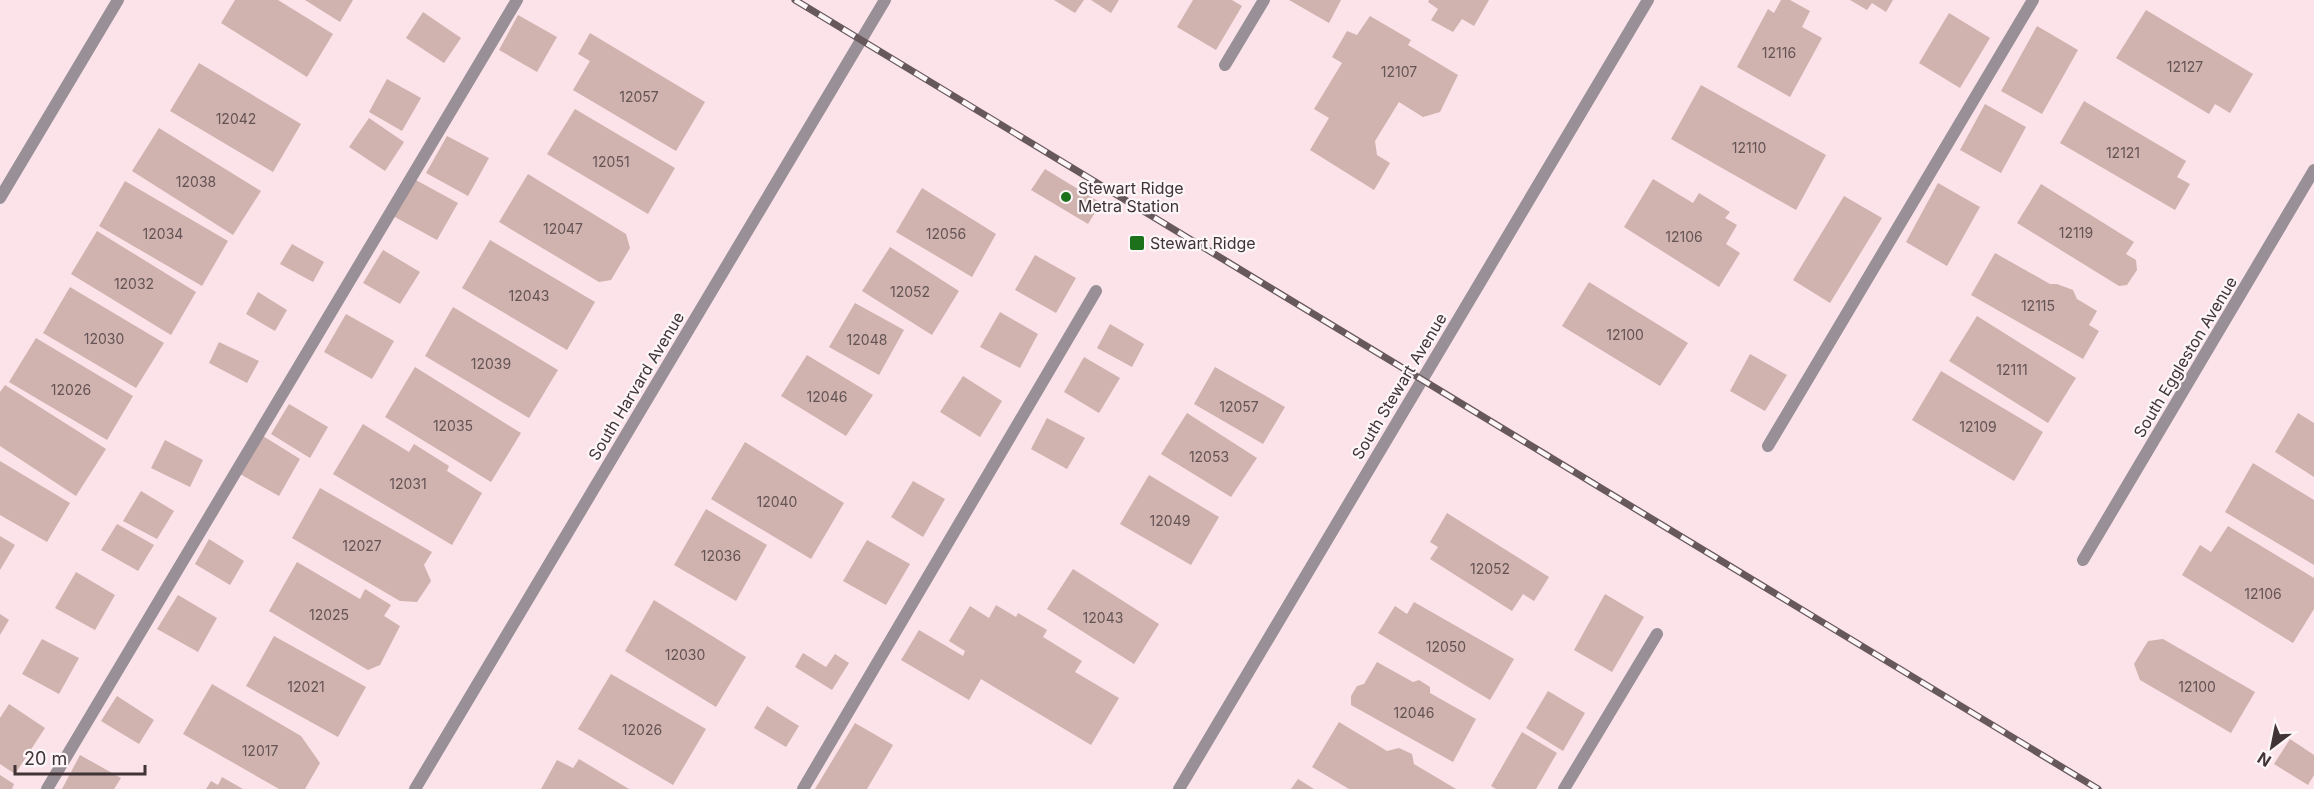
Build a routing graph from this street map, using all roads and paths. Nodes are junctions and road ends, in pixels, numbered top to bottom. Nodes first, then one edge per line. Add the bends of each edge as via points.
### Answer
1 (118, 0) edge
2 (517, 0) edge
3 (885, 0) edge
4 (1264, 0) edge
5 (1648, 0) edge
6 (2032, 0) edge
7 (1225, 65) dead end
8 (2314, 170) edge
9 (0, 198) edge
10 (1096, 291) dead end
11 (1768, 446) dead end
12 (2084, 560) dead end
13 (1657, 634) dead end
14 (47, 789) edge
15 (415, 789) edge
16 (803, 789) edge
17 (1179, 789) edge
18 (1564, 789) edge

1 - 9 street
2 - 14 street
3 - 15 street, South Harvard Avenue
4 - 7 street
5 - 17 street, South Stewart Avenue
6 - 11 street
8 - 12 street, South Eggleston Avenue
10 - 16 street
13 - 18 street

